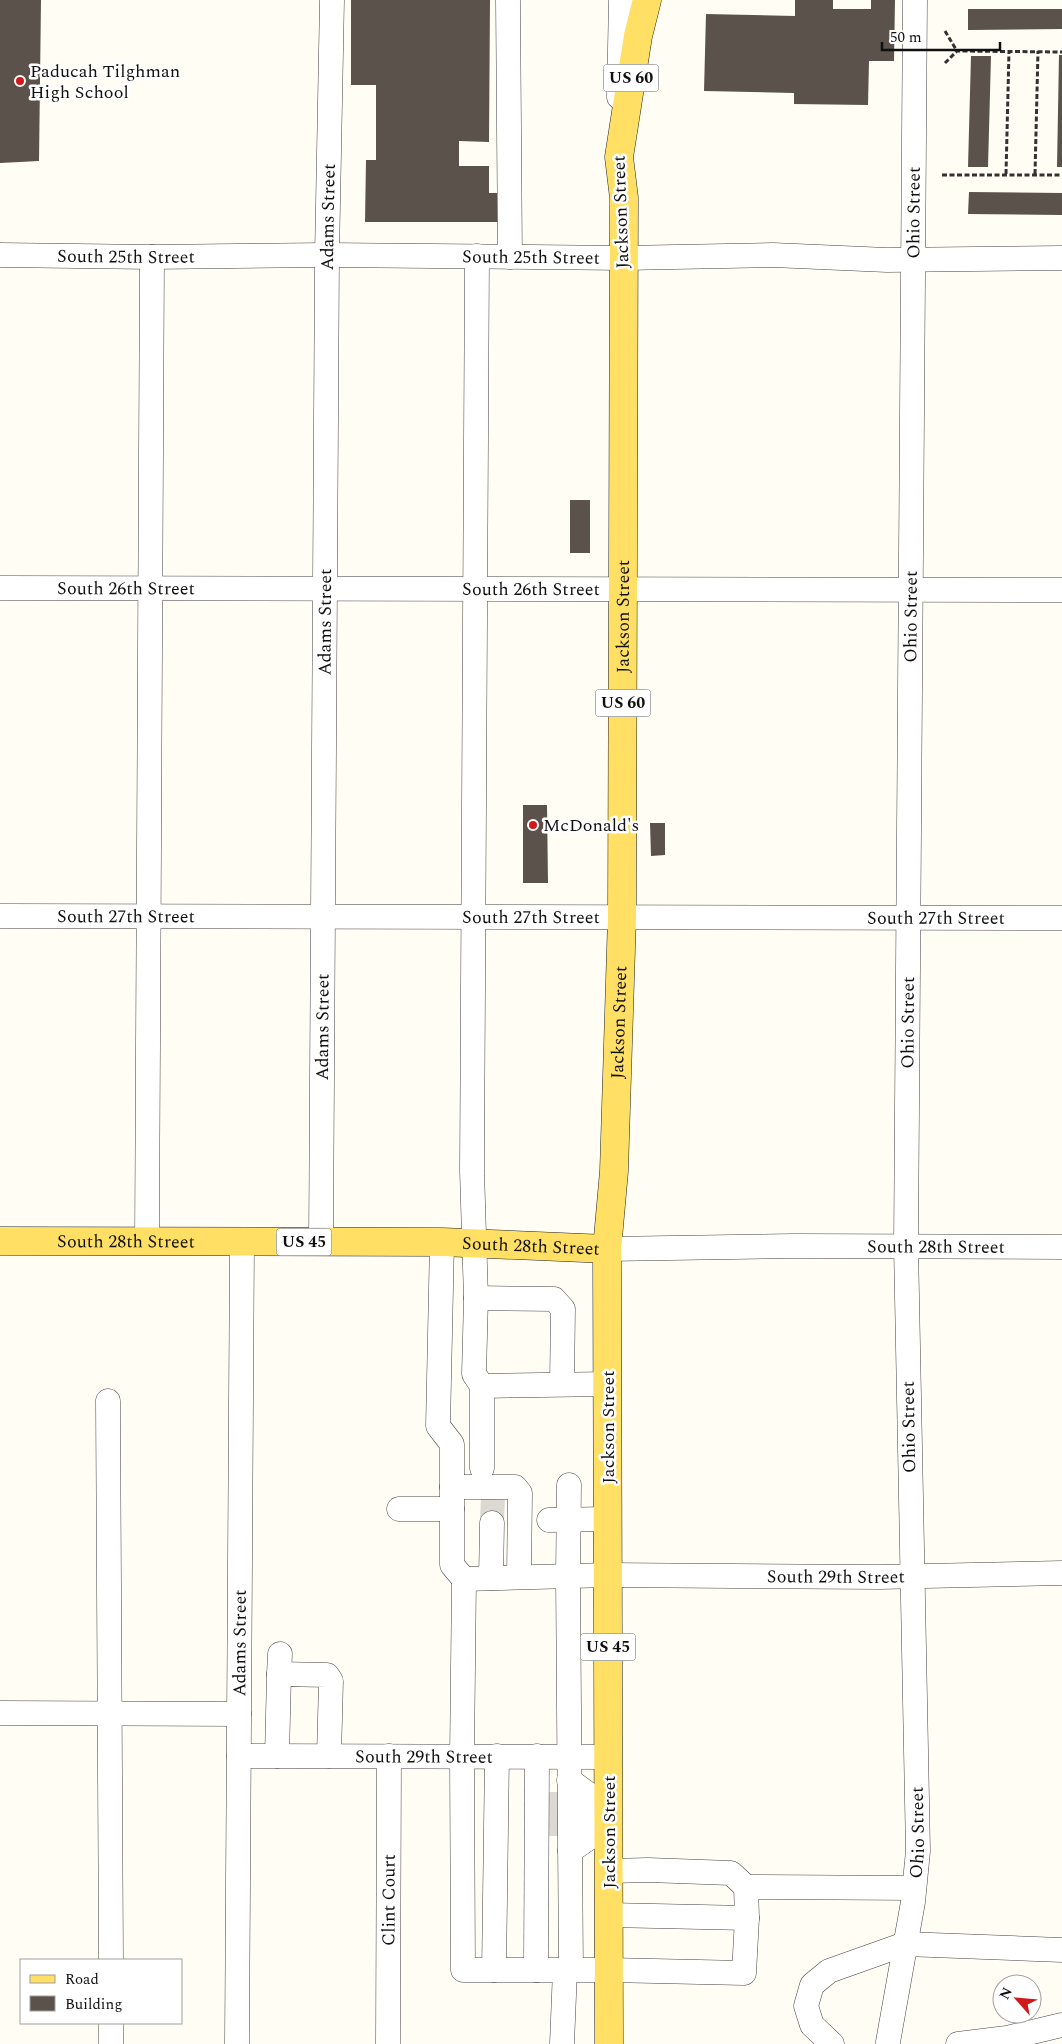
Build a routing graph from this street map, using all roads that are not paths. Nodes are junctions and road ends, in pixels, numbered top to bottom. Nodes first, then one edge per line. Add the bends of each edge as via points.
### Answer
1 (332, 0) edge
2 (508, 0) edge
3 (621, 0) edge
4 (647, 0) edge
5 (915, 0) edge
6 (619, 157) junction
7 (0, 255) edge
8 (327, 255) junction
9 (477, 256) junction
10 (152, 257) junction
11 (510, 257) junction
12 (624, 258) junction
13 (912, 258) junction
14 (1062, 258) edge
15 (0, 588) edge
16 (151, 588) junction
17 (325, 589) junction
18 (476, 589) junction
19 (622, 589) junction
20 (910, 590) junction
21 (1062, 590) edge
22 (0, 916) edge
23 (149, 916) junction
24 (323, 916) junction
25 (474, 916) junction
26 (622, 917) junction
27 (908, 918) junction
28 (1062, 918) edge
29 (0, 1241) edge
30 (147, 1242) junction
31 (242, 1242) junction
32 (321, 1242) junction
33 (442, 1242) junction
34 (474, 1244) junction
35 (906, 1246) junction
36 (1062, 1247) edge
37 (607, 1249) junction
38 (476, 1298) junction
39 (562, 1384) junction
40 (608, 1384) junction
41 (482, 1386) junction
42 (108, 1401) dead end
43 (489, 1484) junction
44 (569, 1485) dead end
45 (452, 1498) junction
46 (399, 1509) dead end
47 (608, 1519) junction
48 (541, 1520) junction
49 (492, 1523) tunnel mouth
50 (1062, 1573) edge
51 (608, 1575) junction
52 (519, 1576) junction
53 (568, 1576) junction
54 (911, 1577) junction
55 (491, 1578) junction
56 (464, 1579) junction
57 (0, 1713) edge
58 (109, 1713) junction
59 (239, 1714) junction
60 (239, 1756) junction
61 (277, 1756) junction
62 (329, 1756) junction
63 (389, 1756) junction
64 (462, 1756) junction
65 (497, 1756) junction
66 (537, 1756) junction
67 (569, 1756) junction
68 (609, 1757) junction
69 (556, 1814) junction
70 (609, 1871) junction
71 (914, 1888) junction
72 (746, 1904) junction
73 (609, 1916) junction
74 (905, 1944) junction
75 (1062, 1950) edge
76 (110, 1959) edge
77 (494, 1970) junction
78 (536, 1970) junction
79 (568, 1970) junction
80 (609, 1970) junction
81 (111, 2024) edge
82 (1062, 2025) edge
83 (111, 2044) edge
84 (237, 2044) edge
85 (388, 2044) edge
86 (562, 2044) edge
87 (609, 2044) edge
88 (832, 2044) edge
89 (888, 2044) edge
90 (958, 2044) edge

1 - 8 street, Adams Street
2 - 11 street
3 - 6 street, Jackson Street
4 - 6 main road, US 60 via 638,36
5 - 13 street, Ohio Street
6 - 12 main road, Jackson Street / US 60 via 624,198
7 - 10 street, South 25th Street
8 - 9 street, South 25th Street
8 - 10 street, South 25th Street
8 - 17 street, Adams Street
9 - 11 street, South 25th Street
9 - 18 street
10 - 16 street
11 - 12 street, South 25th Street
12 - 13 street, South 25th Street via 772,255 865,260
12 - 19 main road, Jackson Street / US 60
13 - 14 street, South 25th Street
13 - 20 street, Ohio Street
15 - 16 street, South 26th Street
16 - 17 street, South 26th Street
16 - 23 street
17 - 18 street, South 26th Street
17 - 24 street, Adams Street
18 - 19 street, South 26th Street
18 - 25 street
19 - 20 street, South 26th Street
19 - 26 main road, Jackson Street / US 60
20 - 21 street, South 26th Street
20 - 27 street, Ohio Street
22 - 23 street, South 27th Street
23 - 24 street, South 27th Street
23 - 30 street
24 - 25 street, South 27th Street
24 - 32 street, Adams Street
25 - 26 street, South 27th Street
25 - 34 street
26 - 27 street, South 27th Street
26 - 37 main road, Jackson Street / US 60 via 614,1171
27 - 28 street, South 27th Street
27 - 35 street, Ohio Street
29 - 30 main road, South 28th Street / US 45
30 - 31 main road, South 28th Street / US 45
31 - 32 main road, South 28th Street / US 45
31 - 59 street, Adams Street
32 - 33 main road, South 28th Street / US 45
33 - 34 main road, South 28th Street / US 45
33 - 45 street via 438,1426 452,1444
34 - 37 main road, South 28th Street / US 45
34 - 38 street
35 - 36 street, South 28th Street
35 - 37 street, South 28th Street
35 - 54 street, Ohio Street
37 - 40 main road, Jackson Street / US 45
38 - 39 street via 554,1299 563,1309
38 - 41 street via 474,1374
39 - 40 street
39 - 41 street
40 - 47 main road, Jackson Street / US 45
41 - 43 street
42 - 58 street
43 - 45 street
43 - 48 street via 515,1487
44 - 48 street
45 - 46 street
45 - 56 street via 452,1565
47 - 48 street
47 - 51 main road, Jackson Street / US 45
48 - 52 street
48 - 53 street
49 - 55 street
50 - 54 street, South 29th Street
51 - 53 street, South 29th Street
51 - 54 street, South 29th Street
51 - 68 main road, Jackson Street / US 45
52 - 53 street, South 29th Street
52 - 55 street
53 - 67 street
54 - 71 street, Ohio Street via 918,1851
55 - 56 street
56 - 64 street
57 - 58 street
58 - 59 street
58 - 76 street
59 - 60 street, Adams Street
60 - 61 street, South 29th Street
60 - 84 street, Adams Street
61 - 62 street, South 29th Street
61 - 62 street via 280,1664 327,1676 331,1681
62 - 63 street, South 29th Street
63 - 64 street, South 29th Street
63 - 85 street, Clint Court
64 - 65 street, South 29th Street
64 - 77 street via 463,1970
65 - 66 street, South 29th Street
65 - 77 street
66 - 67 street, South 29th Street
66 - 69 street
67 - 68 street, South 29th Street
67 - 69 street
68 - 70 main road, Jackson Street / US 45
69 - 78 street
69 - 79 street
70 - 72 street via 648,1870 661,1878 703,1880 726,1887
70 - 73 main road, Jackson Street / US 45
71 - 72 street
71 - 74 street, Ohio Street
72 - 73 street
72 - 80 street via 744,1974
73 - 80 main road, Jackson Street / US 45
74 - 75 street
74 - 88 street via 829,1971 812,1985 806,2006 812,2025
74 - 89 street, Ohio Street
77 - 78 street
78 - 79 street
79 - 80 street
79 - 86 street
80 - 87 main road, Jackson Street / US 45
81 - 83 street
82 - 90 street via 1007,2038

